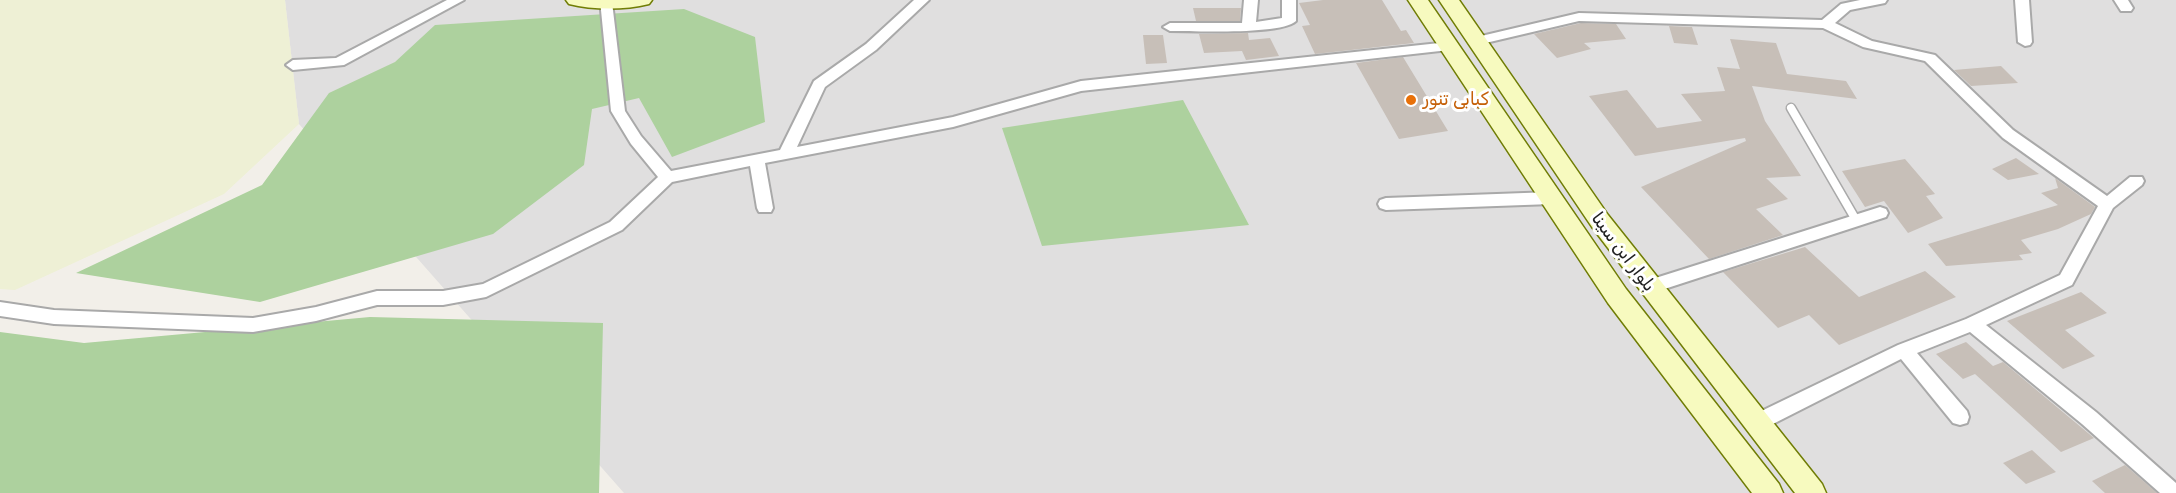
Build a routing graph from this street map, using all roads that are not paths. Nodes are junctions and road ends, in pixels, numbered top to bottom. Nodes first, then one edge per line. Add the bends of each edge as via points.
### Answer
1 (456, 0) edge
2 (576, 0) edge
3 (642, 0) edge
4 (922, 0) edge
5 (1251, 0) edge
6 (1289, 0) edge
7 (1418, 0) edge
8 (1449, 0) edge
9 (1881, 0) edge
10 (2022, 0) edge
11 (605, 2) junction
12 (1825, 24) junction
13 (1170, 27) dead end
14 (1249, 27) junction
15 (1477, 41) junction
16 (2025, 42) dead end
17 (1449, 45) junction
18 (293, 65) dead end
19 (1791, 108) dead end
20 (786, 154) junction
21 (757, 160) junction
22 (667, 177) junction
23 (2136, 181) dead end
24 (1552, 198) junction
25 (1386, 204) dead end
26 (2107, 204) junction
27 (765, 208) dead end
28 (1880, 213) dead end
29 (1856, 220) junction
30 (1649, 287) junction
31 (0, 309) edge
32 (1972, 324) junction
33 (1904, 350) junction
34 (1960, 417) dead end
35 (1756, 423) junction
36 (1769, 493) edge
37 (1812, 493) edge
38 (2174, 493) edge

1 - 18 street via 339,62
2 - 11 main road
3 - 11 main road
4 - 20 street via 871,47 819,84
5 - 14 street
6 - 14 street via 1289,21
7 - 17 main road, بلوار ابن سینا
8 - 15 main road, بلوار ابن سینا
9 - 12 street via 1846,7
10 - 16 street
11 - 22 street via 618,111
12 - 15 street via 1579,17
12 - 26 street via 1868,45 1930,58 2008,134
13 - 14 street
15 - 30 main road, بلوار ابن سینا
17 - 20 street via 1081,86 953,122
17 - 24 main road, بلوار ابن سینا
19 - 29 lane
20 - 21 street
21 - 22 street
21 - 27 street
22 - 31 street via 616,226 486,290 443,298 377,298 253,325 54,317
23 - 26 street
24 - 25 street
24 - 36 main road, بلوار ابن سینا via 1617,296
26 - 32 street via 2066,280
28 - 29 street
29 - 30 street
30 - 35 main road, بلوار ابن سینا
32 - 33 street
32 - 38 street via 2090,418
33 - 34 street
33 - 35 street
35 - 37 main road, بلوار ابن سینا

